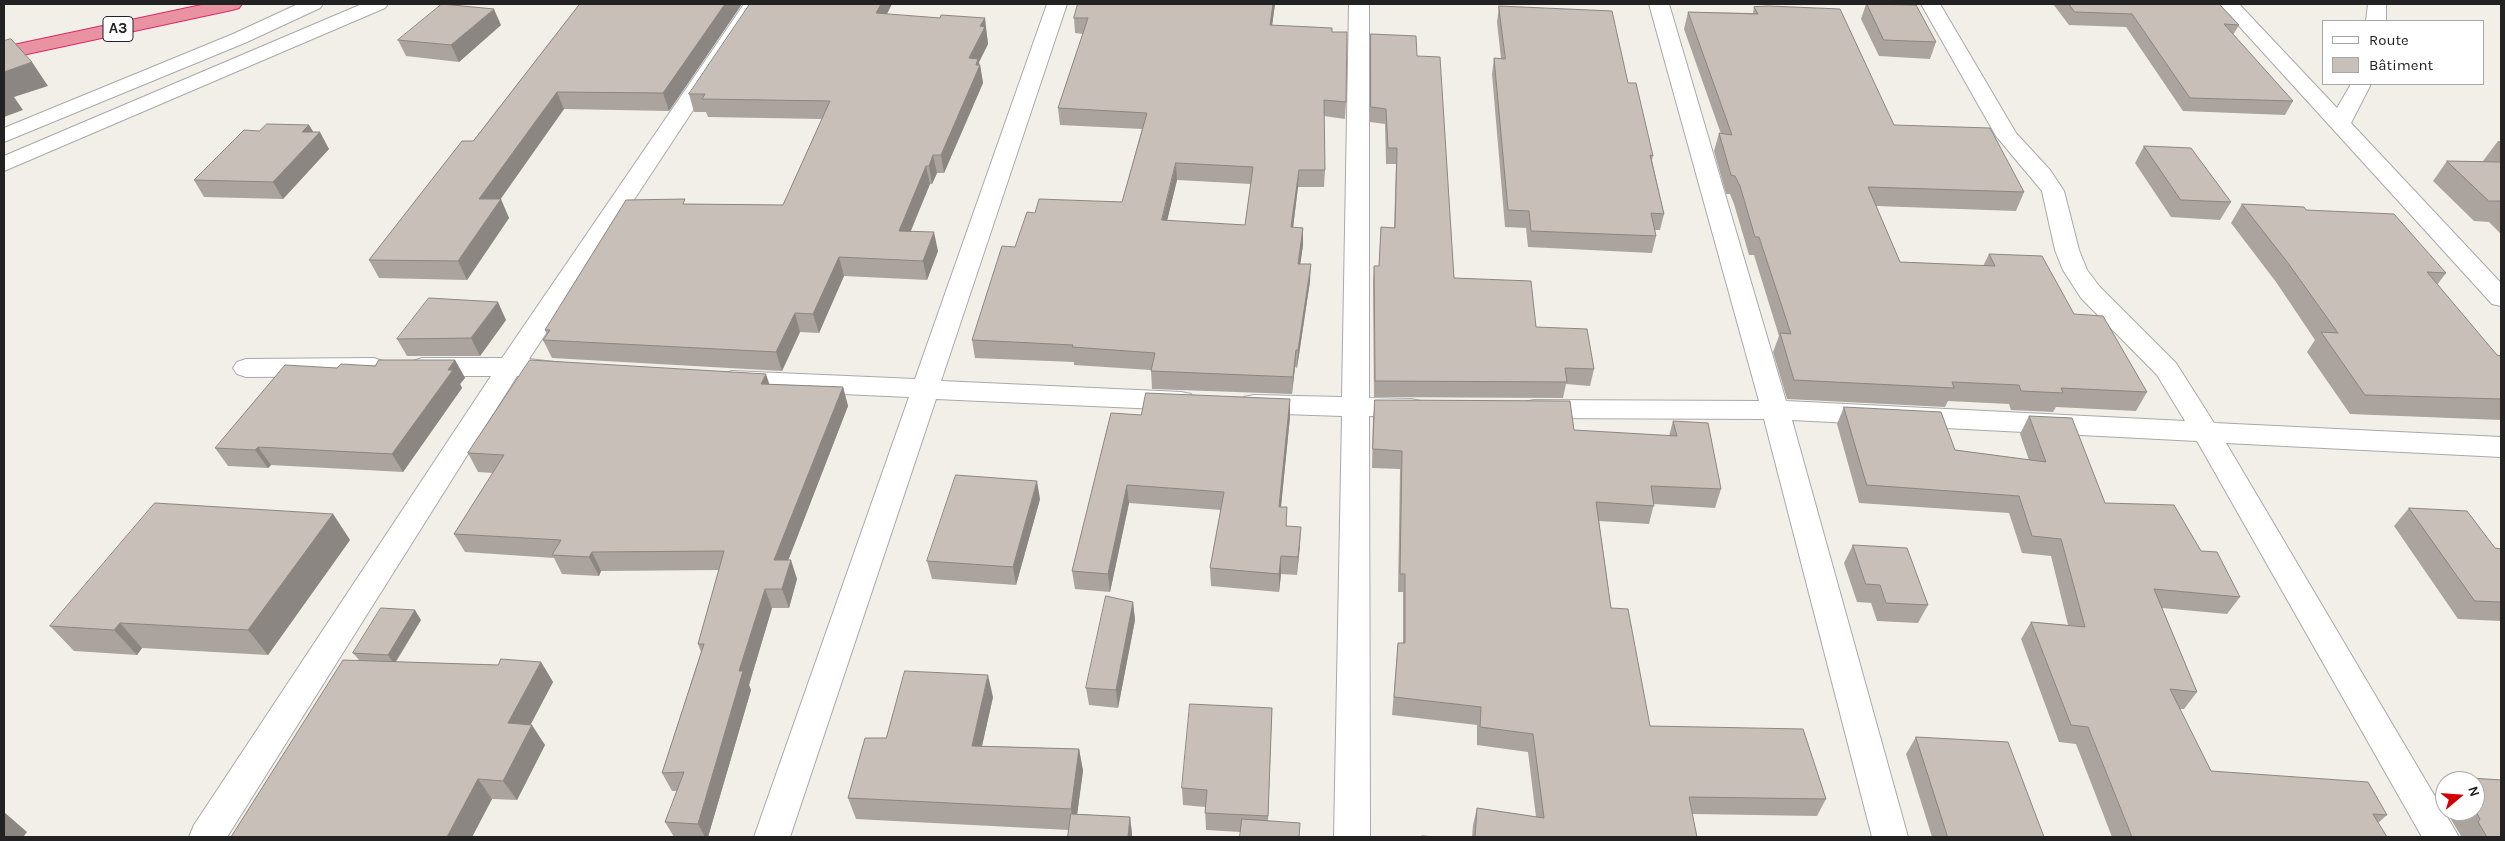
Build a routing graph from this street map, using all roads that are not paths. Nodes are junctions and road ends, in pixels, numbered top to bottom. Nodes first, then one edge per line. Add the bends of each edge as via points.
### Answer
1 (232, 4) edge
2 (314, 4) edge
3 (378, 4) edge
4 (752, 4) edge
5 (1057, 4) edge
6 (1359, 4) edge
7 (1659, 4) edge
8 (1931, 4) edge
9 (2229, 4) edge
10 (2377, 4) edge
11 (2376, 20) edge
12 (4, 54) edge
13 (2360, 85) edge
14 (2340, 123) junction
15 (4, 136) edge
16 (4, 164) edge
17 (2501, 298) edge
18 (510, 367) junction
19 (246, 368) dead end
20 (589, 372) edge
21 (707, 378) edge
22 (923, 390) junction
23 (1356, 408) junction
24 (1436, 408) edge
25 (1506, 409) edge
26 (1775, 410) junction
27 (2206, 432) junction
28 (2501, 447) edge
29 (207, 837) edge
30 (772, 837) edge
31 (1352, 837) edge
32 (1890, 837) edge
33 (2441, 837) edge

1 - 12 highway, A3
2 - 15 street
3 - 16 street
4 - 18 street
5 - 22 street
6 - 23 street
7 - 26 street
8 - 27 street via 2007,136 2053,191 2066,250 2080,278 2105,309 2167,369
9 - 14 street
10 - 11 street
13 - 14 street
14 - 17 street
18 - 19 street
18 - 20 street
18 - 29 street
21 - 22 street
22 - 23 street
22 - 30 street
23 - 24 street
23 - 31 street
25 - 26 street
26 - 27 street
26 - 32 street
27 - 28 street
27 - 33 street

